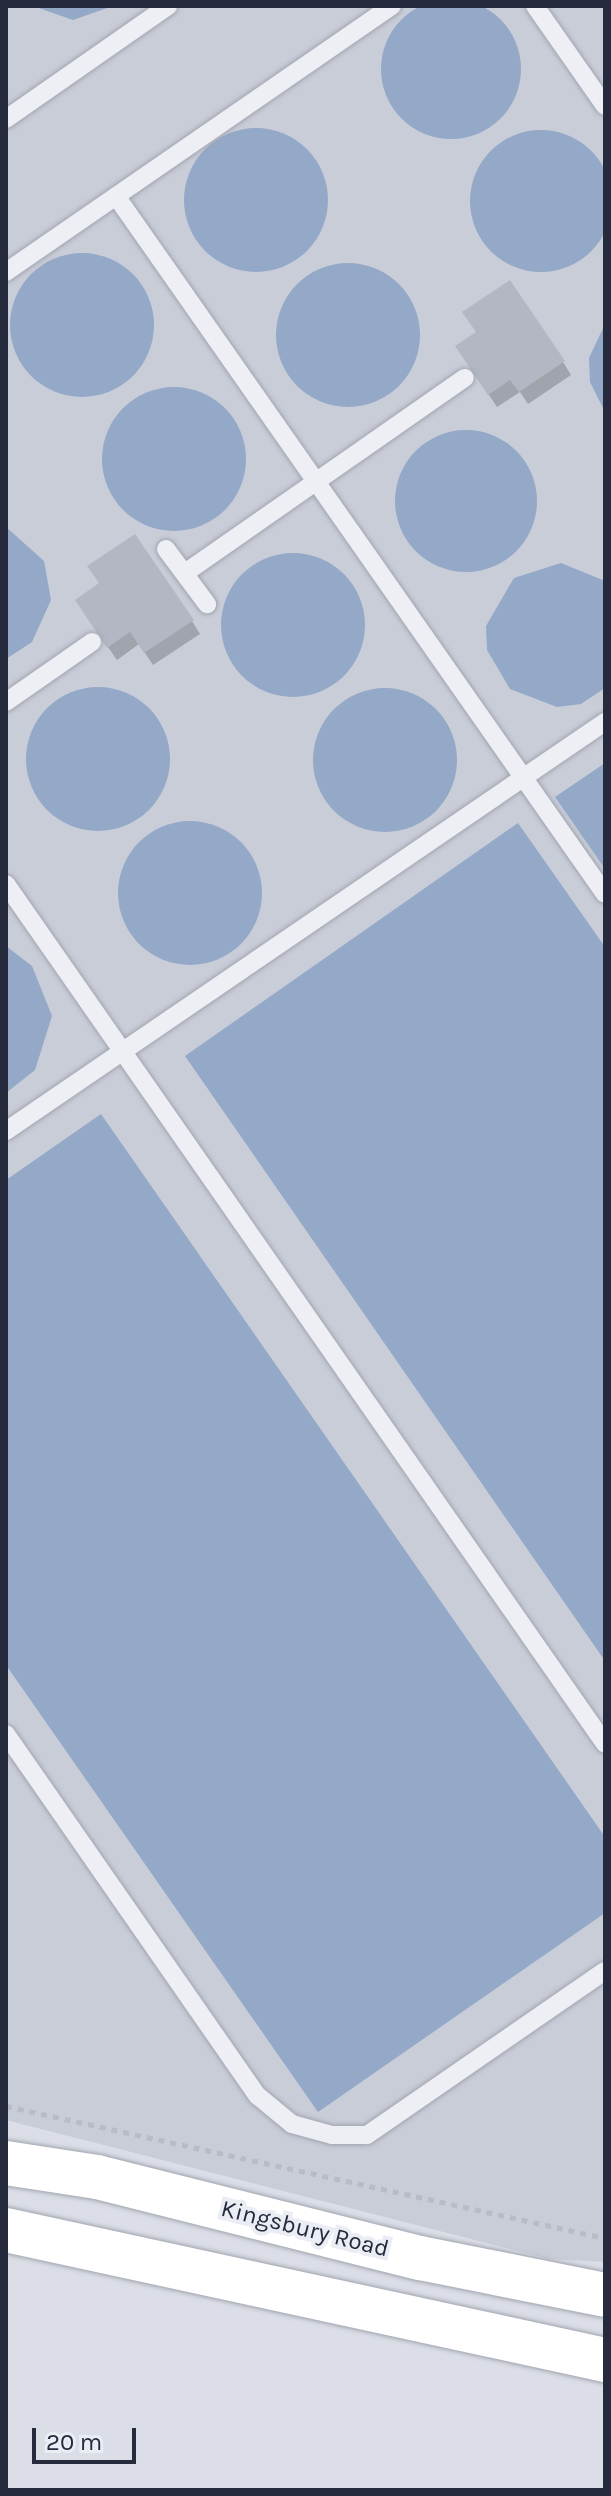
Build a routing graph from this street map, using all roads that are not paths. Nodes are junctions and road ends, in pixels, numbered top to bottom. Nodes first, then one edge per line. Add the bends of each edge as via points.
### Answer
1 (168, 6) edge
2 (392, 6) edge
3 (535, 6) edge
4 (605, 106) edge
5 (6, 119) edge
6 (116, 196) junction
7 (6, 272) edge
8 (465, 378) dead end
9 (316, 482) junction
10 (166, 549) dead end
11 (185, 573) junction
12 (207, 604) dead end
13 (92, 642) dead end
14 (6, 702) edge
15 (605, 722) edge
16 (524, 779) junction
17 (6, 884) edge
18 (605, 894) edge
19 (123, 1052) junction
20 (6, 1131) edge
21 (6, 1734) edge
22 (605, 1744) edge
23 (605, 1971) edge
24 (6, 2163) edge
25 (6, 2230) edge
26 (605, 2295) edge
27 (605, 2360) edge

1 - 5 lane
2 - 6 lane
3 - 4 lane
6 - 7 lane
6 - 9 lane
8 - 9 lane
9 - 11 lane
9 - 16 lane
10 - 11 lane
11 - 12 lane
13 - 14 lane
15 - 16 lane
16 - 18 lane
16 - 19 lane
17 - 19 lane
19 - 20 lane
19 - 22 lane
21 - 23 lane via 258,2096 292,2124 332,2135 367,2135
24 - 26 main road, Kingsbury Road via 97,2177 538,2286
25 - 27 main road

